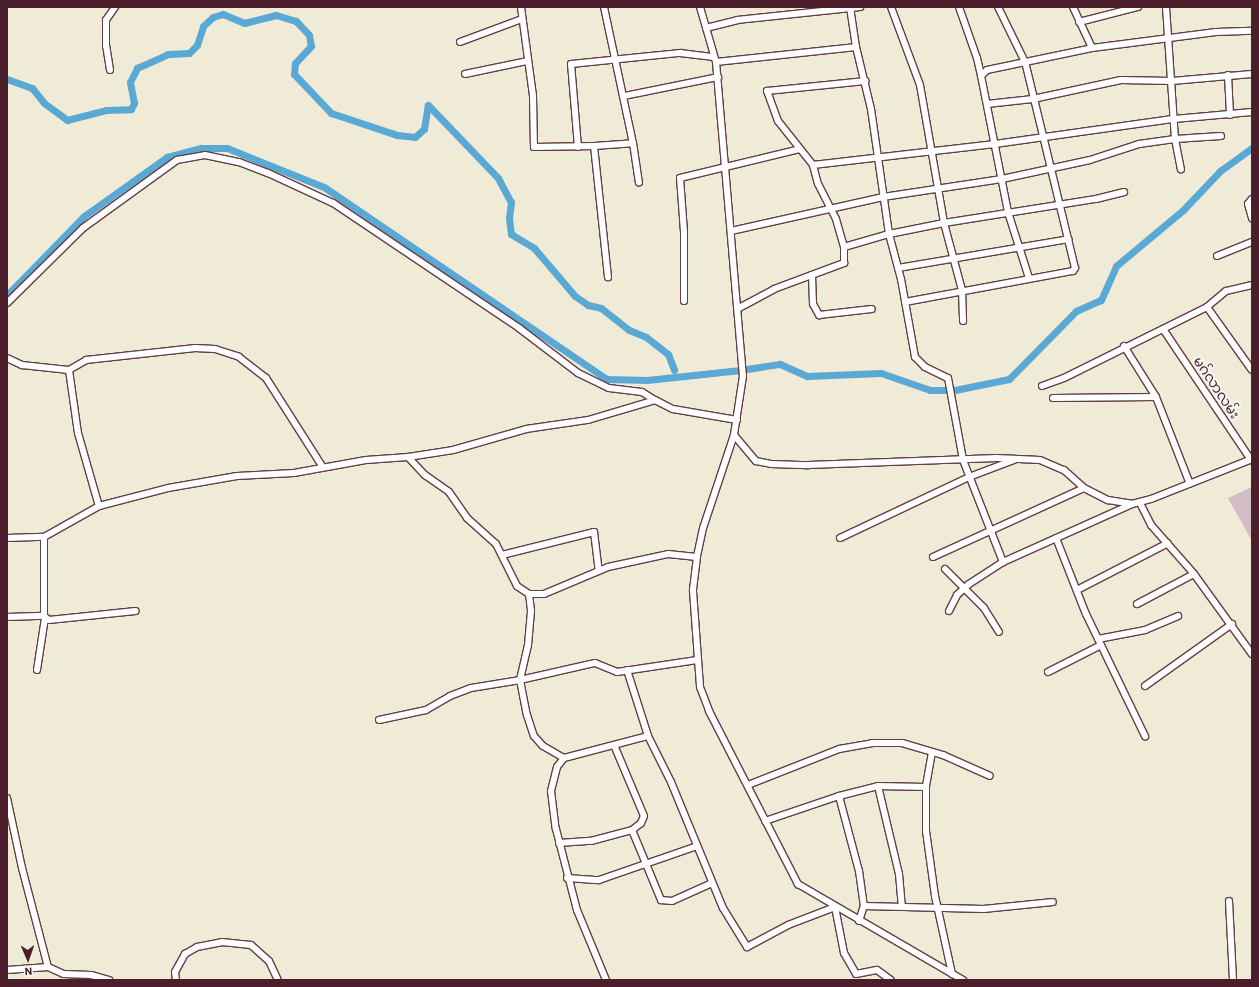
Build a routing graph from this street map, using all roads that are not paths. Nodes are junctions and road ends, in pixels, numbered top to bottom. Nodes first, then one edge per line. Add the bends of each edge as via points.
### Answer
1 (115, 7) edge
2 (521, 7) edge
3 (604, 7) edge
4 (700, 7) edge
5 (860, 7) edge
6 (891, 7) edge
7 (959, 7) edge
8 (998, 7) edge
9 (1073, 7) edge
10 (1138, 7) edge
11 (1166, 7) edge
12 (851, 8) edge
13 (522, 19) junction
14 (1079, 22) junction
15 (706, 28) junction
16 (1252, 31) edge
17 (1170, 39) junction
18 (460, 42) dead end
19 (856, 47) junction
20 (1092, 48) junction
21 (615, 60) junction
22 (715, 60) junction
23 (527, 61) junction
24 (1025, 62) junction
25 (110, 70) dead end
26 (465, 74) dead end
27 (1252, 74) edge
28 (1228, 75) junction
29 (981, 76) junction
30 (718, 78) junction
31 (865, 81) junction
32 (1172, 81) junction
33 (624, 96) junction
34 (1032, 99) junction
35 (987, 104) junction
36 (1252, 112) edge
37 (1230, 115) junction
38 (1174, 119) junction
39 (1043, 136) junction
40 (1221, 136) dead end
41 (1175, 139) junction
42 (633, 143) junction
43 (995, 144) junction
44 (594, 146) junction
45 (578, 147) junction
46 (800, 149) junction
47 (933, 151) junction
48 (876, 158) junction
49 (813, 165) junction
50 (725, 168) junction
51 (1052, 168) junction
52 (1181, 169) dead end
53 (1002, 180) junction
54 (639, 183) dead end
55 (938, 188) junction
56 (1124, 192) dead end
57 (883, 198) junction
58 (1252, 199) edge
59 (1058, 204) junction
60 (831, 209) junction
61 (1008, 212) junction
62 (1252, 218) edge
63 (944, 223) junction
64 (731, 231) junction
65 (889, 234) junction
66 (1069, 239) junction
67 (1252, 242) edge
68 (844, 247) junction
69 (1019, 248) junction
70 (1217, 256) dead end
71 (952, 258) junction
72 (898, 268) junction
73 (812, 275) junction
74 (608, 277) dead end
75 (1029, 278) junction
76 (1251, 288) edge
77 (962, 290) junction
78 (684, 301) dead end
79 (906, 302) junction
80 (7, 303) edge
81 (1206, 307) junction
82 (739, 308) junction
83 (872, 309) dead end
84 (963, 322) dead end
85 (1163, 329) junction
86 (1124, 346) junction
87 (7, 358) edge
88 (69, 370) junction
89 (1252, 370) edge
90 (1042, 386) dead end
91 (1053, 398) dead end
92 (1156, 398) junction
93 (655, 400) junction
94 (736, 420) junction
95 (734, 435) junction
96 (408, 457) junction
97 (1019, 458) junction
98 (963, 460) junction
99 (1251, 460) edge
100 (322, 466) junction
101 (969, 477) junction
102 (1190, 484) junction
103 (1084, 488) junction
104 (1140, 503) junction
105 (1132, 504) junction
106 (99, 506) junction
107 (990, 529) junction
108 (44, 537) junction
109 (7, 538) edge
110 (840, 538) dead end
111 (1056, 538) junction
112 (1168, 543) junction
113 (502, 555) junction
114 (696, 557) junction
115 (934, 557) dead end
116 (1003, 562) junction
117 (945, 569) dead end
118 (599, 570) junction
119 (1194, 574) junction
120 (965, 588) junction
121 (1077, 590) junction
122 (529, 594) junction
123 (1137, 604) dead end
124 (136, 611) dead end
125 (949, 611) dead end
126 (1178, 616) dead end
127 (7, 617) edge
128 (44, 617) junction
129 (1232, 624) junction
130 (999, 632) dead end
131 (1099, 642) junction
132 (1252, 654) edge
133 (697, 660) junction
134 (36, 670) dead end
135 (627, 670) junction
136 (1048, 672) dead end
137 (520, 680) junction
138 (1145, 686) dead end
139 (379, 720) dead end
140 (648, 736) junction
141 (1145, 736) dead end
142 (614, 745) junction
143 (932, 752) junction
144 (564, 758) junction
145 (990, 776) dead end
146 (748, 785) junction
147 (878, 786) junction
148 (926, 787) junction
149 (839, 796) junction
150 (7, 798) edge
151 (765, 821) junction
152 (632, 830) junction
153 (559, 843) junction
154 (697, 846) junction
155 (646, 864) junction
156 (567, 878) junction
157 (712, 883) junction
158 (1229, 901) dead end
159 (1053, 902) dead end
160 (864, 906) junction
161 (902, 906) junction
162 (835, 907) junction
163 (938, 908) junction
164 (859, 921) junction
165 (48, 967) junction
166 (7, 970) edge
167 (952, 974) junction
168 (109, 980) edge
169 (176, 980) edge
170 (278, 980) edge
171 (606, 980) edge
172 (891, 980) edge
173 (963, 980) edge
174 (1233, 980) edge

1 - 25 street via 106,20 106,46
2 - 13 street
3 - 21 street
4 - 15 street
5 - 12 street
6 - 47 street via 920,85
7 - 29 street
8 - 24 street
9 - 14 street
10 - 14 street
11 - 17 street
12 - 15 street via 737,20
12 - 19 street
13 - 18 street
13 - 23 street
14 - 20 street
15 - 22 street
16 - 17 street via 1216,32
17 - 20 street
17 - 32 street
19 - 22 street
19 - 31 street
20 - 24 street
21 - 22 street via 680,52
21 - 33 street
21 - 45 street via 570,64
22 - 30 street
23 - 26 street
23 - 45 street via 533,96 534,147
24 - 29 street via 986,70
24 - 34 street
27 - 28 street
28 - 32 street
28 - 37 street
29 - 35 street
30 - 33 street
30 - 50 street
31 - 46 street via 767,90 778,121
31 - 48 street
32 - 34 street via 1121,80
32 - 38 street
33 - 42 street
34 - 35 street
34 - 39 street
35 - 43 street
36 - 37 street
37 - 38 street
38 - 39 street
38 - 41 street
39 - 43 street
39 - 51 street
40 - 41 street
41 - 51 street via 1139,144 1090,160
41 - 52 street
42 - 44 street
42 - 54 street
43 - 47 street
43 - 53 street
44 - 45 street
44 - 74 street
46 - 49 street
46 - 50 street
47 - 48 street
47 - 55 street
48 - 49 street
48 - 57 street
49 - 60 street via 818,184
50 - 64 street
50 - 78 street via 680,178 684,232
51 - 53 street
51 - 59 street
53 - 55 street
53 - 61 street
55 - 57 street
55 - 63 street
56 - 59 street
57 - 60 street
57 - 65 street
58 - 62 street via 1248,204
59 - 61 street
59 - 66 street
60 - 64 street
60 - 68 street
61 - 63 street
61 - 69 street
63 - 65 street
63 - 71 street
64 - 82 street
65 - 68 street
65 - 72 street
66 - 69 street
66 - 75 street via 1075,268 1073,271
67 - 70 street
68 - 73 street via 844,263
69 - 71 street
69 - 75 street
71 - 72 street
71 - 77 street
72 - 79 street
73 - 82 street via 774,289
73 - 83 street via 813,304 819,315
75 - 77 street
76 - 81 street via 1226,291
77 - 79 street
77 - 84 street
79 - 98 street via 905,312 915,357 925,367 948,378
80 - 93 street via 83,228 177,160 205,155 239,162 261,170 333,203 519,328 578,373 609,388 642,392
81 - 85 street
81 - 89 street
82 - 94 street via 743,376
85 - 86 street
85 - 99 street, မဂ်လာလမ်း
86 - 90 street via 1064,378
86 - 92 street
87 - 88 street via 22,365
88 - 100 street via 86,360 195,348 215,349 239,357 266,378
88 - 106 street via 78,433
91 - 92 street
92 - 102 street
93 - 94 street via 673,409
93 - 96 street via 588,420 526,429 454,450
94 - 95 street
95 - 98 street via 756,460 770,464
95 - 114 street
96 - 100 street
96 - 113 street via 425,475 449,492 467,518 496,544
97 - 98 street
97 - 101 street
97 - 103 street via 1040,460 1064,470
98 - 101 street
99 - 102 street
100 - 106 street via 294,473 237,476 176,486
101 - 107 street
101 - 110 street
102 - 104 street
103 - 105 street via 1108,500
103 - 107 street
104 - 105 street
104 - 112 street via 1151,525
105 - 111 street
106 - 108 street
107 - 115 street
107 - 116 street
108 - 109 street
108 - 128 street
111 - 116 street
111 - 121 street
112 - 119 street
112 - 121 street
113 - 118 street via 594,532
113 - 122 street via 517,586
114 - 118 street via 668,554
114 - 133 street via 693,591
116 - 120 street
117 - 120 street
118 - 122 street via 544,594
119 - 123 street
119 - 129 street
120 - 125 street via 957,595
120 - 130 street
121 - 131 street
122 - 137 street via 531,611 528,645
124 - 128 street via 49,620
126 - 131 street via 1145,630
127 - 128 street
128 - 134 street
129 - 132 street
129 - 138 street
131 - 136 street
131 - 141 street
133 - 135 street
133 - 146 street via 700,687 709,711
135 - 137 street via 617,672 595,663
135 - 140 street
137 - 139 street via 472,688 450,696 426,710
137 - 144 street via 534,736 543,746
140 - 142 street
140 - 154 street
142 - 144 street
142 - 152 street via 644,816 641,823
143 - 145 street
143 - 146 street via 902,743 839,749 795,764
143 - 148 street
144 - 153 street via 557,767 550,791
146 - 151 street
147 - 148 street
147 - 149 street
147 - 161 street via 899,874
148 - 163 street via 926,831
149 - 151 street
149 - 160 street via 859,871
150 - 165 street
151 - 162 street via 798,884
152 - 153 street via 591,842
152 - 155 street
153 - 156 street
154 - 155 street
154 - 157 street
155 - 156 street via 599,880
155 - 157 street via 661,900 672,900
156 - 171 street via 577,910
157 - 162 street via 723,908 747,947 788,925
158 - 174 street
159 - 163 street via 984,909
160 - 161 street
160 - 164 street
161 - 163 street
162 - 164 street
162 - 172 street via 844,953 856,974 877,970
163 - 167 street
164 - 167 street
165 - 166 street
165 - 168 street via 64,974 91,975
167 - 173 street
169 - 170 street via 175,972 185,954 197,947 222,942 251,945 269,961

